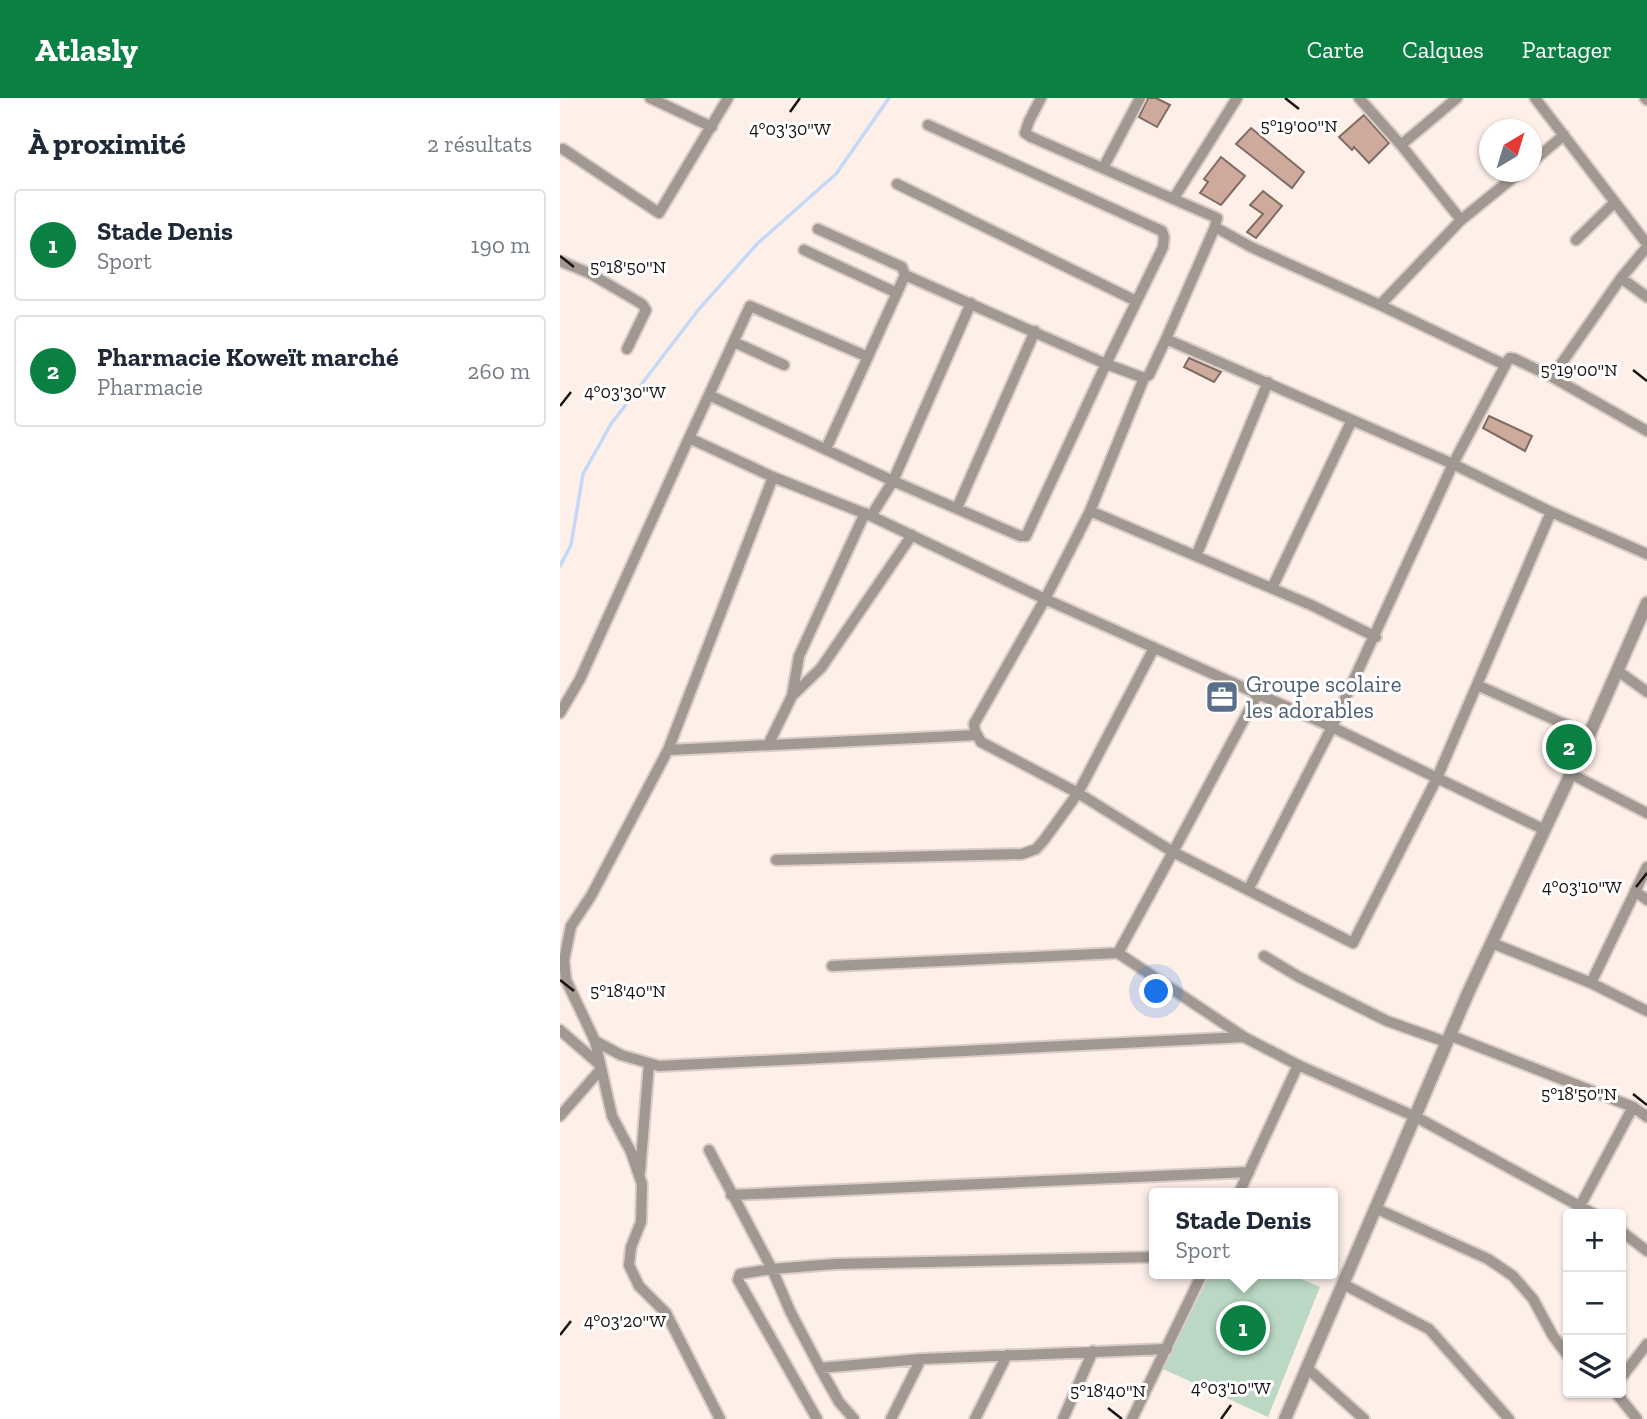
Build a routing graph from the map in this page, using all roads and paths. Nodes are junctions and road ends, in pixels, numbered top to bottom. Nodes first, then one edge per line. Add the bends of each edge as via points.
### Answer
1 (650, 98) edge
2 (728, 98) edge
3 (1041, 98) edge
4 (1139, 98) edge
5 (1237, 98) edge
6 (1359, 98) edge
7 (1457, 98) edge
8 (1535, 98) edge
9 (928, 125) dead end
10 (712, 127) junction
11 (1564, 135) junction
12 (1401, 145) junction
13 (563, 149) dead end
14 (1542, 153) edge
15 (1103, 168) junction
16 (1508, 182) edge
17 (897, 184) dead end
18 (1174, 198) junction
19 (1615, 202) junction
20 (1461, 220) junction
21 (1215, 227) junction
22 (818, 229) dead end
23 (1576, 240) dead end
24 (1647, 246) edge
25 (804, 250) dead end
26 (560, 261) edge
27 (905, 275) junction
28 (1620, 278) junction
29 (897, 293) junction
30 (1647, 297) edge
31 (1136, 301) junction
32 (971, 303) junction
33 (1380, 305) junction
34 (1035, 331) junction
35 (1166, 338) junction
36 (734, 342) junction
37 (626, 349) dead end
38 (868, 357) junction
39 (1106, 363) junction
40 (784, 365) dead end
41 (1505, 365) junction
42 (1552, 377) junction
43 (1144, 378) junction
44 (1268, 382) junction
45 (709, 395) junction
46 (1352, 419) junction
47 (1647, 431) edge
48 (689, 438) junction
49 (826, 449) junction
50 (1453, 464) junction
51 (774, 477) junction
52 (893, 481) junction
53 (957, 508) junction
54 (1090, 511) junction
55 (1551, 512) junction
56 (868, 514) junction
57 (912, 535) junction
58 (1647, 554) edge
59 (1196, 556) junction
60 (1272, 588) junction
61 (1045, 599) junction
62 (1647, 603) edge
63 (1376, 637) junction
64 (1154, 648) junction
65 (1618, 671) junction
66 (1477, 685) junction
67 (1647, 692) edge
68 (1257, 695) junction
69 (793, 696) junction
70 (560, 713) edge
71 (1332, 727) junction
72 (1589, 735) junction
73 (977, 736) junction
74 (768, 745) junction
75 (668, 750) junction
76 (1571, 774) junction
77 (1437, 778) junction
78 (1078, 793) junction
79 (1647, 813) edge
80 (1545, 830) junction
81 (1173, 852) junction
82 (776, 860) dead end
83 (1647, 867) edge
84 (1248, 890) junction
85 (1635, 891) junction
86 (1647, 900) edge
87 (560, 918) edge
88 (571, 926) junction
89 (1492, 943) junction
90 (1118, 953) junction
91 (1264, 956) dead end
92 (832, 966) dead end
93 (1591, 983) junction
94 (1647, 1011) edge
95 (560, 1030) edge
96 (1244, 1037) junction
97 (1448, 1038) junction
98 (595, 1041) junction
99 (649, 1063) junction
100 (1298, 1065) junction
101 (600, 1067) junction
102 (1633, 1107) junction
103 (560, 1116) edge
104 (1416, 1117) junction
105 (1647, 1117) edge
106 (709, 1150) dead end
107 (1249, 1172) junction
108 (640, 1175) junction
109 (1241, 1188) edge
110 (731, 1195) junction
111 (1580, 1206) junction
112 (1375, 1208) junction
113 (1585, 1209) edge
114 (1626, 1235) edge
115 (1647, 1251) edge
116 (1149, 1257) edge
117 (772, 1269) junction
118 (1200, 1279) edge
119 (1343, 1284) junction
120 (1647, 1344) edge
121 (1167, 1349) junction
122 (1563, 1349) edge
123 (1093, 1351) junction
124 (1007, 1355) junction
125 (920, 1359) junction
126 (820, 1368) junction
127 (1307, 1370) junction
128 (1626, 1371) edge
129 (1620, 1398) edge
130 (720, 1419) edge
131 (817, 1419) edge
132 (854, 1419) edge
133 (891, 1419) edge
134 (975, 1419) edge
135 (1063, 1419) edge
136 (1132, 1419) edge
137 (1285, 1419) edge
138 (1364, 1419) edge
139 (1509, 1419) edge
140 (1637, 1419) edge

1 - 10 street
2 - 10 street
3 - 15 street via 1025,133
4 - 15 street
5 - 18 street
6 - 12 street
7 - 12 street
8 - 11 street
9 - 31 street via 1161,231 1163,247
10 - 13 street via 659,213
11 - 14 street
11 - 19 street
12 - 20 street
15 - 18 street
16 - 20 street
17 - 31 street
18 - 21 street via 1217,218
19 - 23 street
19 - 24 street
20 - 33 street
21 - 33 street
21 - 35 street
22 - 27 street via 902,267
24 - 28 street
25 - 29 street
26 - 37 street via 642,304 646,310
27 - 29 street
27 - 32 street
28 - 30 street
28 - 42 street
29 - 38 street
31 - 39 street
32 - 34 street
32 - 52 street
33 - 41 street
34 - 39 street
34 - 53 street
35 - 43 street
35 - 44 street
36 - 38 street via 750,306
36 - 40 street
36 - 45 street
38 - 49 street
39 - 43 street
39 - 53 street via 1026,536
41 - 42 street via 1515,359
41 - 50 street
42 - 47 street
43 - 54 street
44 - 46 street
44 - 59 street
45 - 48 street
45 - 49 street
46 - 50 street
46 - 60 street
48 - 51 street
48 - 70 street via 580,679
49 - 52 street
50 - 55 street
50 - 63 street
51 - 56 street
51 - 75 street
52 - 53 street
52 - 56 street
54 - 59 street
54 - 61 street
55 - 58 street
55 - 66 street
56 - 57 street
56 - 69 street via 799,656
57 - 61 street
57 - 69 street via 821,668
59 - 60 street
60 - 63 street
61 - 64 street
61 - 73 street via 974,724
62 - 65 street
63 - 71 street
64 - 68 street
64 - 78 street
65 - 67 street
65 - 72 street
66 - 72 street
66 - 77 street
68 - 71 street
68 - 81 street
69 - 74 street
71 - 77 street
71 - 84 street
72 - 76 street
73 - 74 street
73 - 78 street
74 - 75 street
75 - 88 street via 591,897
76 - 79 street
76 - 80 street
77 - 80 street
77 - 84 street via 1353,943
78 - 81 street
78 - 82 street via 1052,832 1036,849 1022,854
80 - 89 street
81 - 84 street
81 - 90 street
83 - 85 street
85 - 86 street
85 - 93 street
87 - 88 street
88 - 98 street via 564,961 566,980
89 - 93 street
89 - 97 street
90 - 92 street
90 - 96 street
91 - 97 street via 1387,1021
93 - 94 street
95 - 101 street
96 - 99 street
96 - 100 street
97 - 102 street
97 - 104 street
98 - 99 street
98 - 101 street
99 - 108 street
100 - 104 street
100 - 107 street
101 - 103 street
101 - 108 street via 612,1116
102 - 105 street
102 - 111 street
104 - 111 street
104 - 112 street
106 - 110 street
107 - 109 street
107 - 110 street
108 - 130 street via 643,1203 629,1265 639,1286 667,1313
110 - 117 street
111 - 113 street
112 - 119 street
112 - 122 street via 1488,1259 1514,1276
114 - 115 street
116 - 117 street
117 - 126 street
117 - 131 street via 740,1274 738,1280
118 - 121 street
119 - 127 street
119 - 139 street via 1429,1329
120 - 128 street
121 - 123 street
121 - 136 street
123 - 124 street
123 - 135 street
124 - 125 street
124 - 134 street
125 - 126 street
125 - 133 street
126 - 132 street
127 - 137 street
127 - 138 street
129 - 140 street

